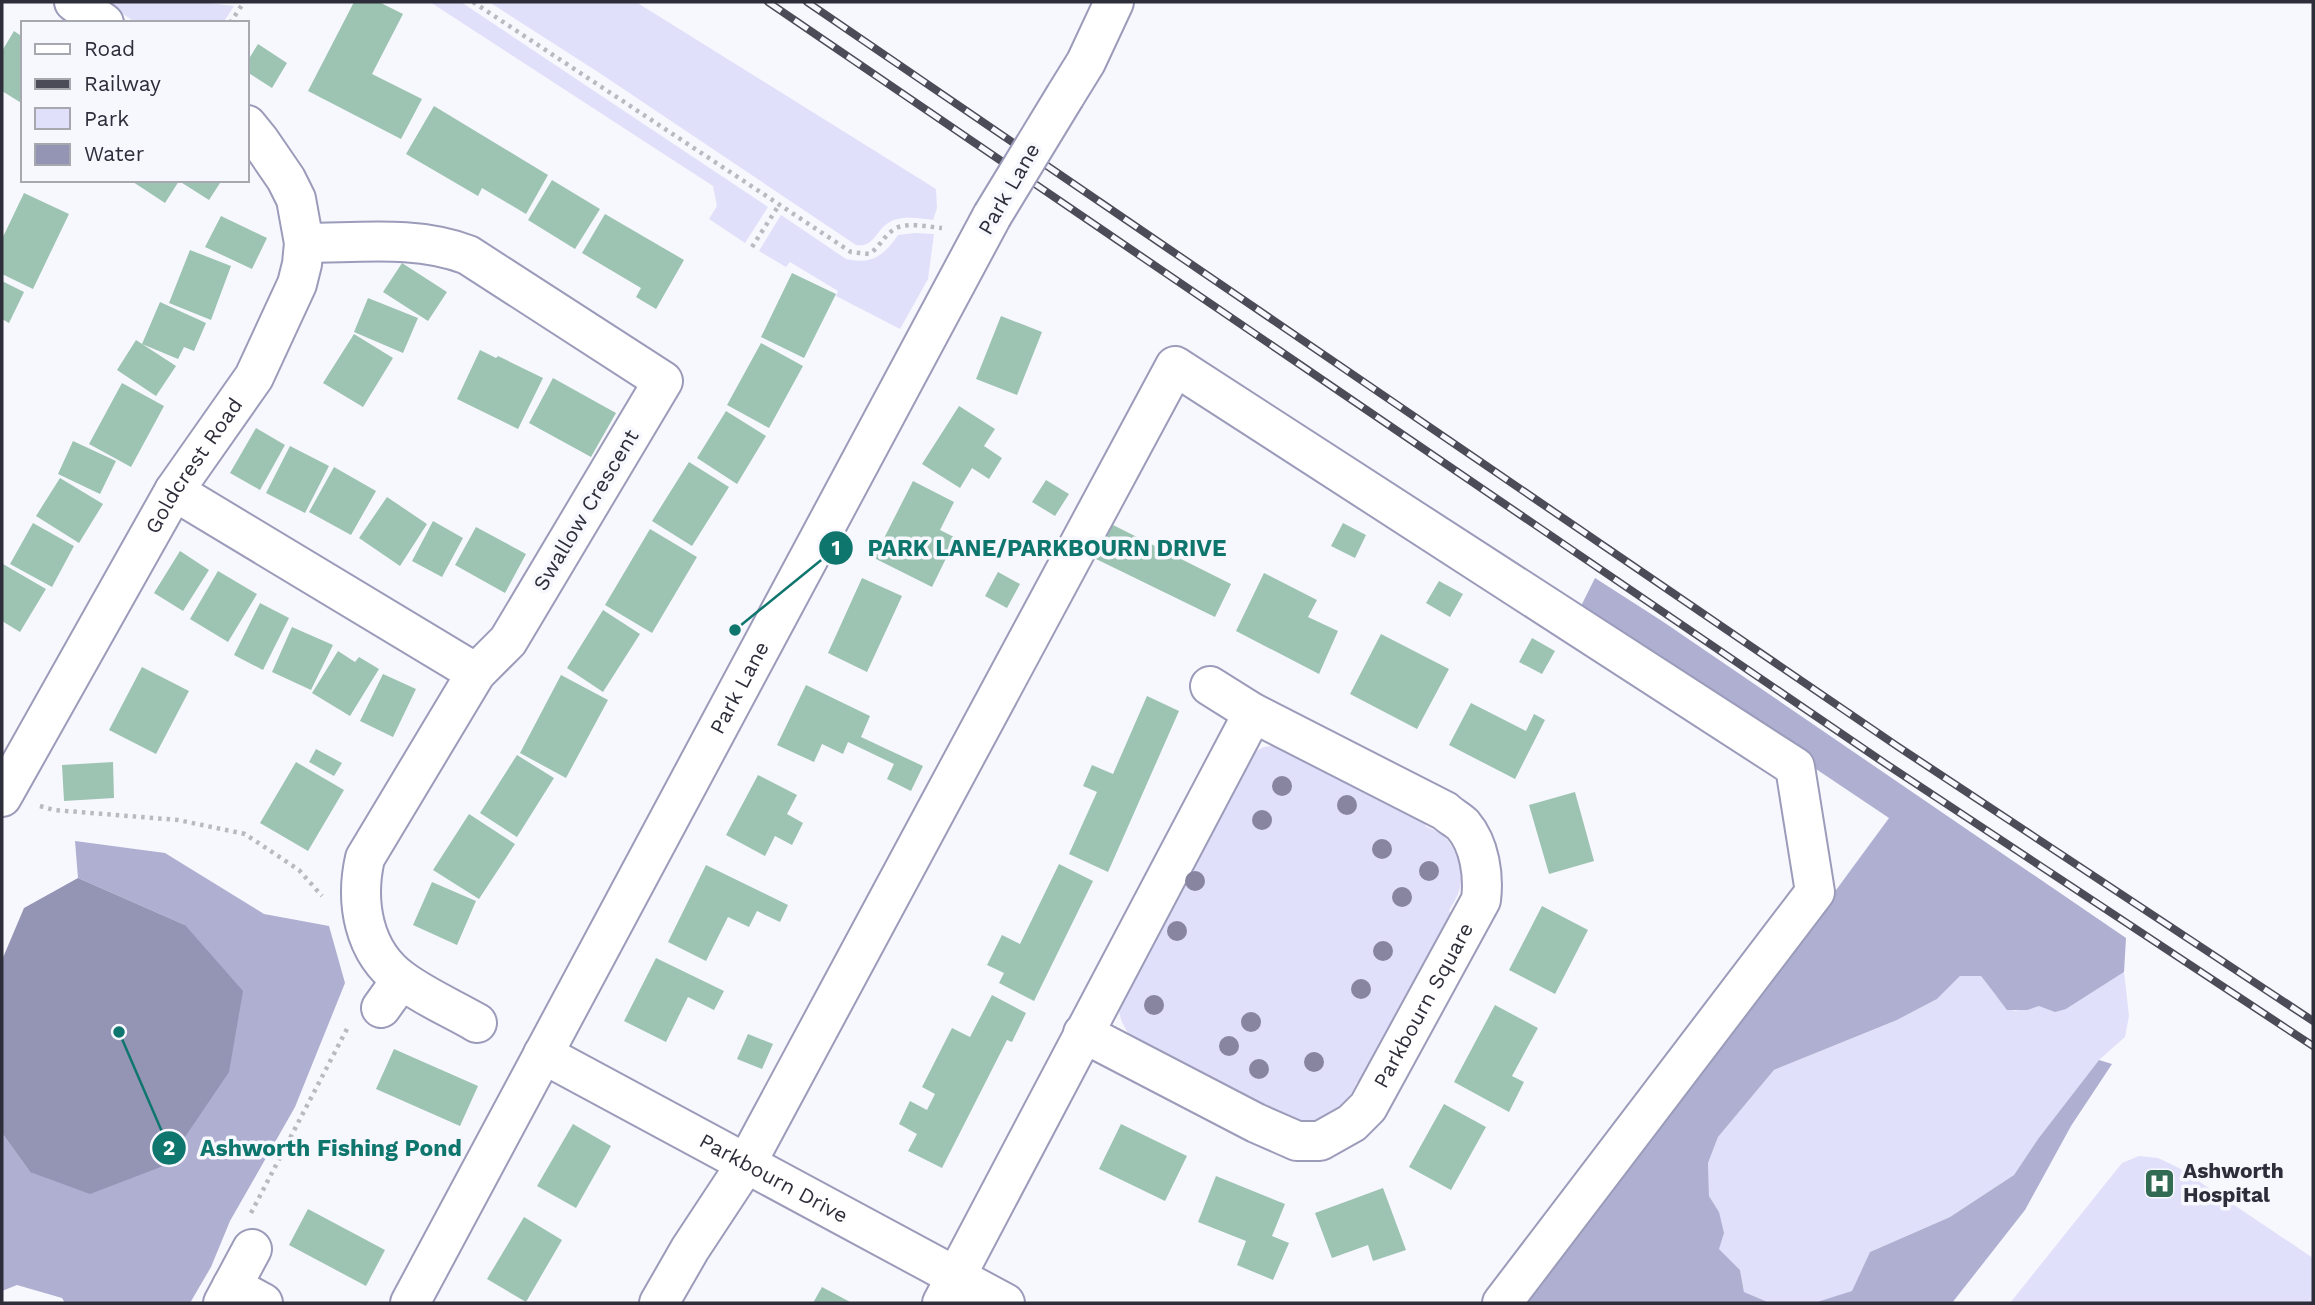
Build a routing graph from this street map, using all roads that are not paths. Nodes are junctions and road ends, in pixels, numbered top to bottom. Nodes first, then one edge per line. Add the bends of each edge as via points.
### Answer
1 (74, 2) edge
2 (1114, 2) edge
3 (101, 21) edge
4 (248, 126) edge
5 (304, 243) junction
6 (174, 491) junction
7 (476, 673) junction
8 (1210, 686) dead end
9 (1253, 713) junction
10 (2, 796) edge
11 (477, 1023) dead end
12 (1083, 1033) junction
13 (543, 1054) junction
14 (746, 1164) junction
15 (249, 1235) road end
16 (949, 1290) edge
17 (239, 1297) edge
18 (410, 1303) edge
19 (659, 1303) edge
20 (1005, 1303) edge
21 (1502, 1303) edge

1 - 3 street
2 - 13 street, Park Lane, bridge via 1086,62 983,232
4 - 5 street, Goldcrest Road via 296,199
5 - 6 street, Goldcrest Road via 297,284 254,377
5 - 7 street, Swallow Crescent via 448,247 468,255 663,381 508,641
6 - 7 street
6 - 10 street, Goldcrest Road
7 - 11 street, Swallow Crescent via 365,858 360,904 373,947 386,964 379,1002
8 - 9 street, Parkbourn Square
9 - 12 street
9 - 12 street, Parkbourn Square via 1445,811 1463,825 1481,866 1481,900 1368,1107 1352,1123 1320,1141 1297,1141 1256,1123
12 - 16 street
13 - 14 street, Parkbourn Drive
13 - 18 street, Park Lane
14 - 16 street, Parkbourn Drive
14 - 19 street
14 - 21 street via 1175,366 1795,767 1815,892
15 - 17 street
16 - 20 street, Parkbourn Drive

